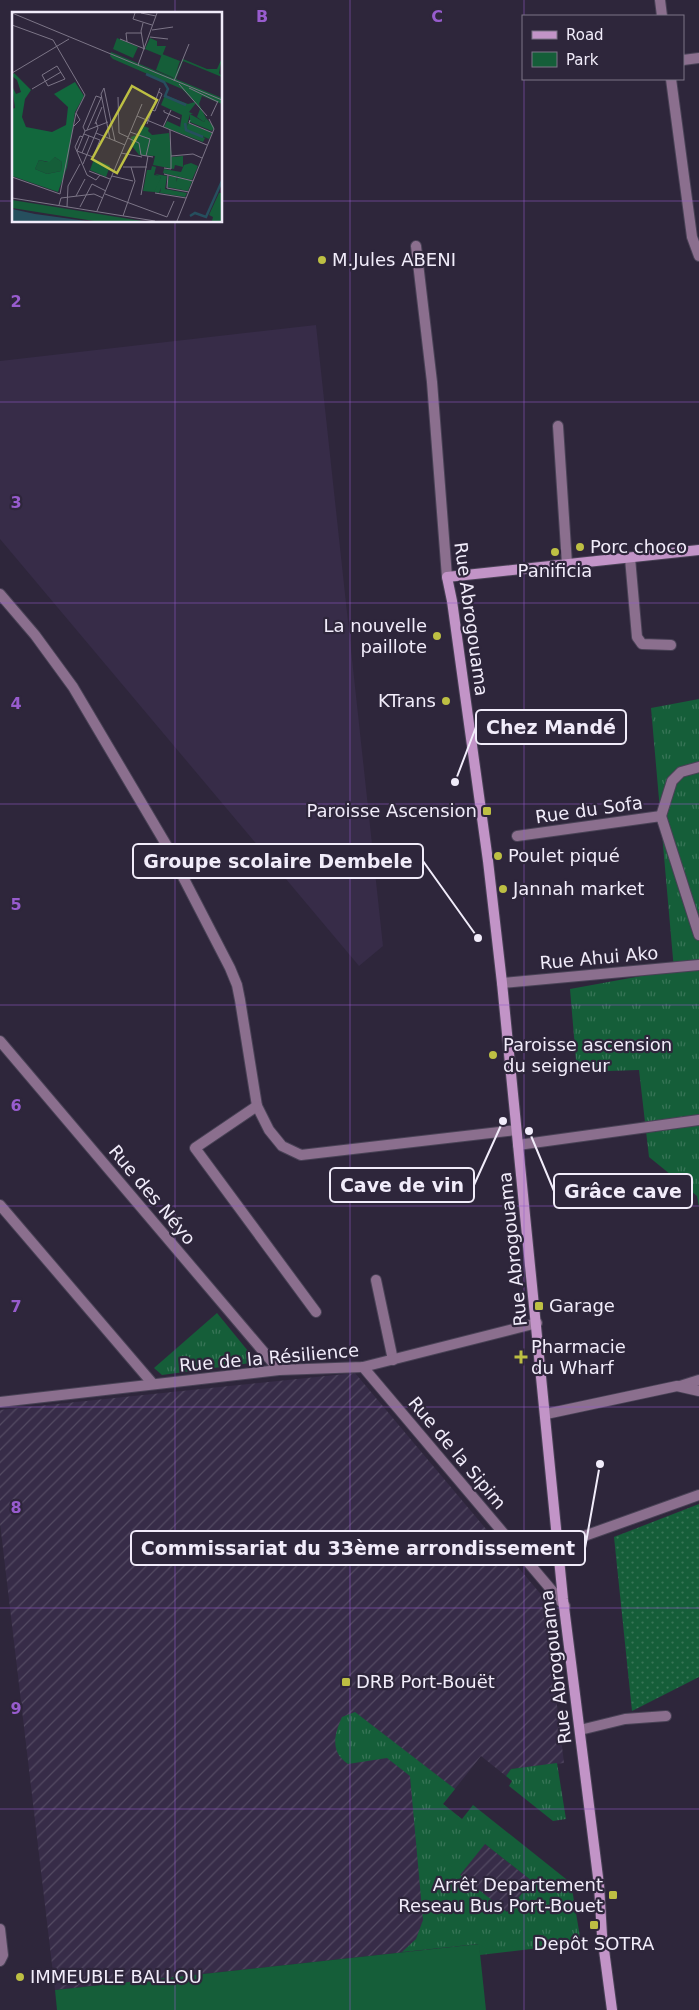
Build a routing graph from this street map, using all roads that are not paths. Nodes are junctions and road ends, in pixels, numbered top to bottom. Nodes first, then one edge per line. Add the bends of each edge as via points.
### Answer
1 (660, 0) edge
2 (662, 15) edge
3 (699, 58) edge
4 (684, 60) edge
5 (671, 80) edge
6 (416, 246) dead end
7 (699, 256) edge
8 (558, 426) dead end
9 (699, 550) edge
10 (630, 558) junction
11 (567, 564) junction
12 (447, 577) junction
13 (0, 594) edge
14 (671, 645) dead end
15 (699, 767) edge
16 (660, 816) junction
17 (517, 836) dead end
18 (699, 935) edge
19 (699, 965) edge
20 (502, 983) junction
21 (0, 1041) edge
22 (257, 1106) junction
23 (699, 1120) edge
24 (516, 1130) junction
25 (518, 1145) junction
26 (0, 1204) edge
27 (376, 1280) dead end
28 (316, 1312) dead end
29 (537, 1323) junction
30 (393, 1360) junction
31 (363, 1367) junction
32 (279, 1370) junction
33 (699, 1380) edge
34 (153, 1384) junction
35 (677, 1386) junction
36 (699, 1391) edge
37 (0, 1402) edge
38 (546, 1414) junction
39 (699, 1495) edge
40 (559, 1545) junction
41 (565, 1606) junction
42 (666, 1716) dead end
43 (580, 1730) junction
44 (0, 1929) edge
45 (0, 1961) edge
46 (612, 2010) edge

1 - 2 street
3 - 4 street
5 - 7 street via 692,237
6 - 12 street, Rue Abrogouama via 432,382
8 - 11 street
9 - 10 street
10 - 11 street
10 - 14 street via 639,642
11 - 12 street
12 - 20 street, Rue Abrogouama via 488,861
13 - 22 street via 73,687 167,846 230,968 240,1000
15 - 16 street via 681,772 672,781
16 - 17 street, Rue du Sofa
16 - 18 street, Rue du Sofa
19 - 20 street, Rue Ahui Ako
20 - 24 street, Rue Abrogouama
21 - 32 street, Rue des Néyo
22 - 24 street via 269,1130 282,1146 301,1155
22 - 28 street via 195,1148
23 - 25 street
24 - 25 street, Rue Abrogouama
25 - 29 street, Rue Abrogouama
26 - 34 street
27 - 30 street
29 - 30 street, Rue de la Résilience
29 - 38 street, Rue Abrogouama
30 - 31 street, Rue de la Résilience
31 - 32 street, Rue de la Résilience
31 - 41 street, Rue de la Sipim
32 - 34 street, Rue de la Résilience
33 - 35 street
34 - 37 street, Rue de la Résilience
35 - 36 street
35 - 38 street
38 - 40 street, Rue Abrogouama
39 - 40 street
40 - 41 street, Rue Abrogouama
41 - 43 street, Rue Abrogouama
42 - 43 street via 624,1719
43 - 46 street, Rue Abrogouama
44 - 45 street via 3,1955

